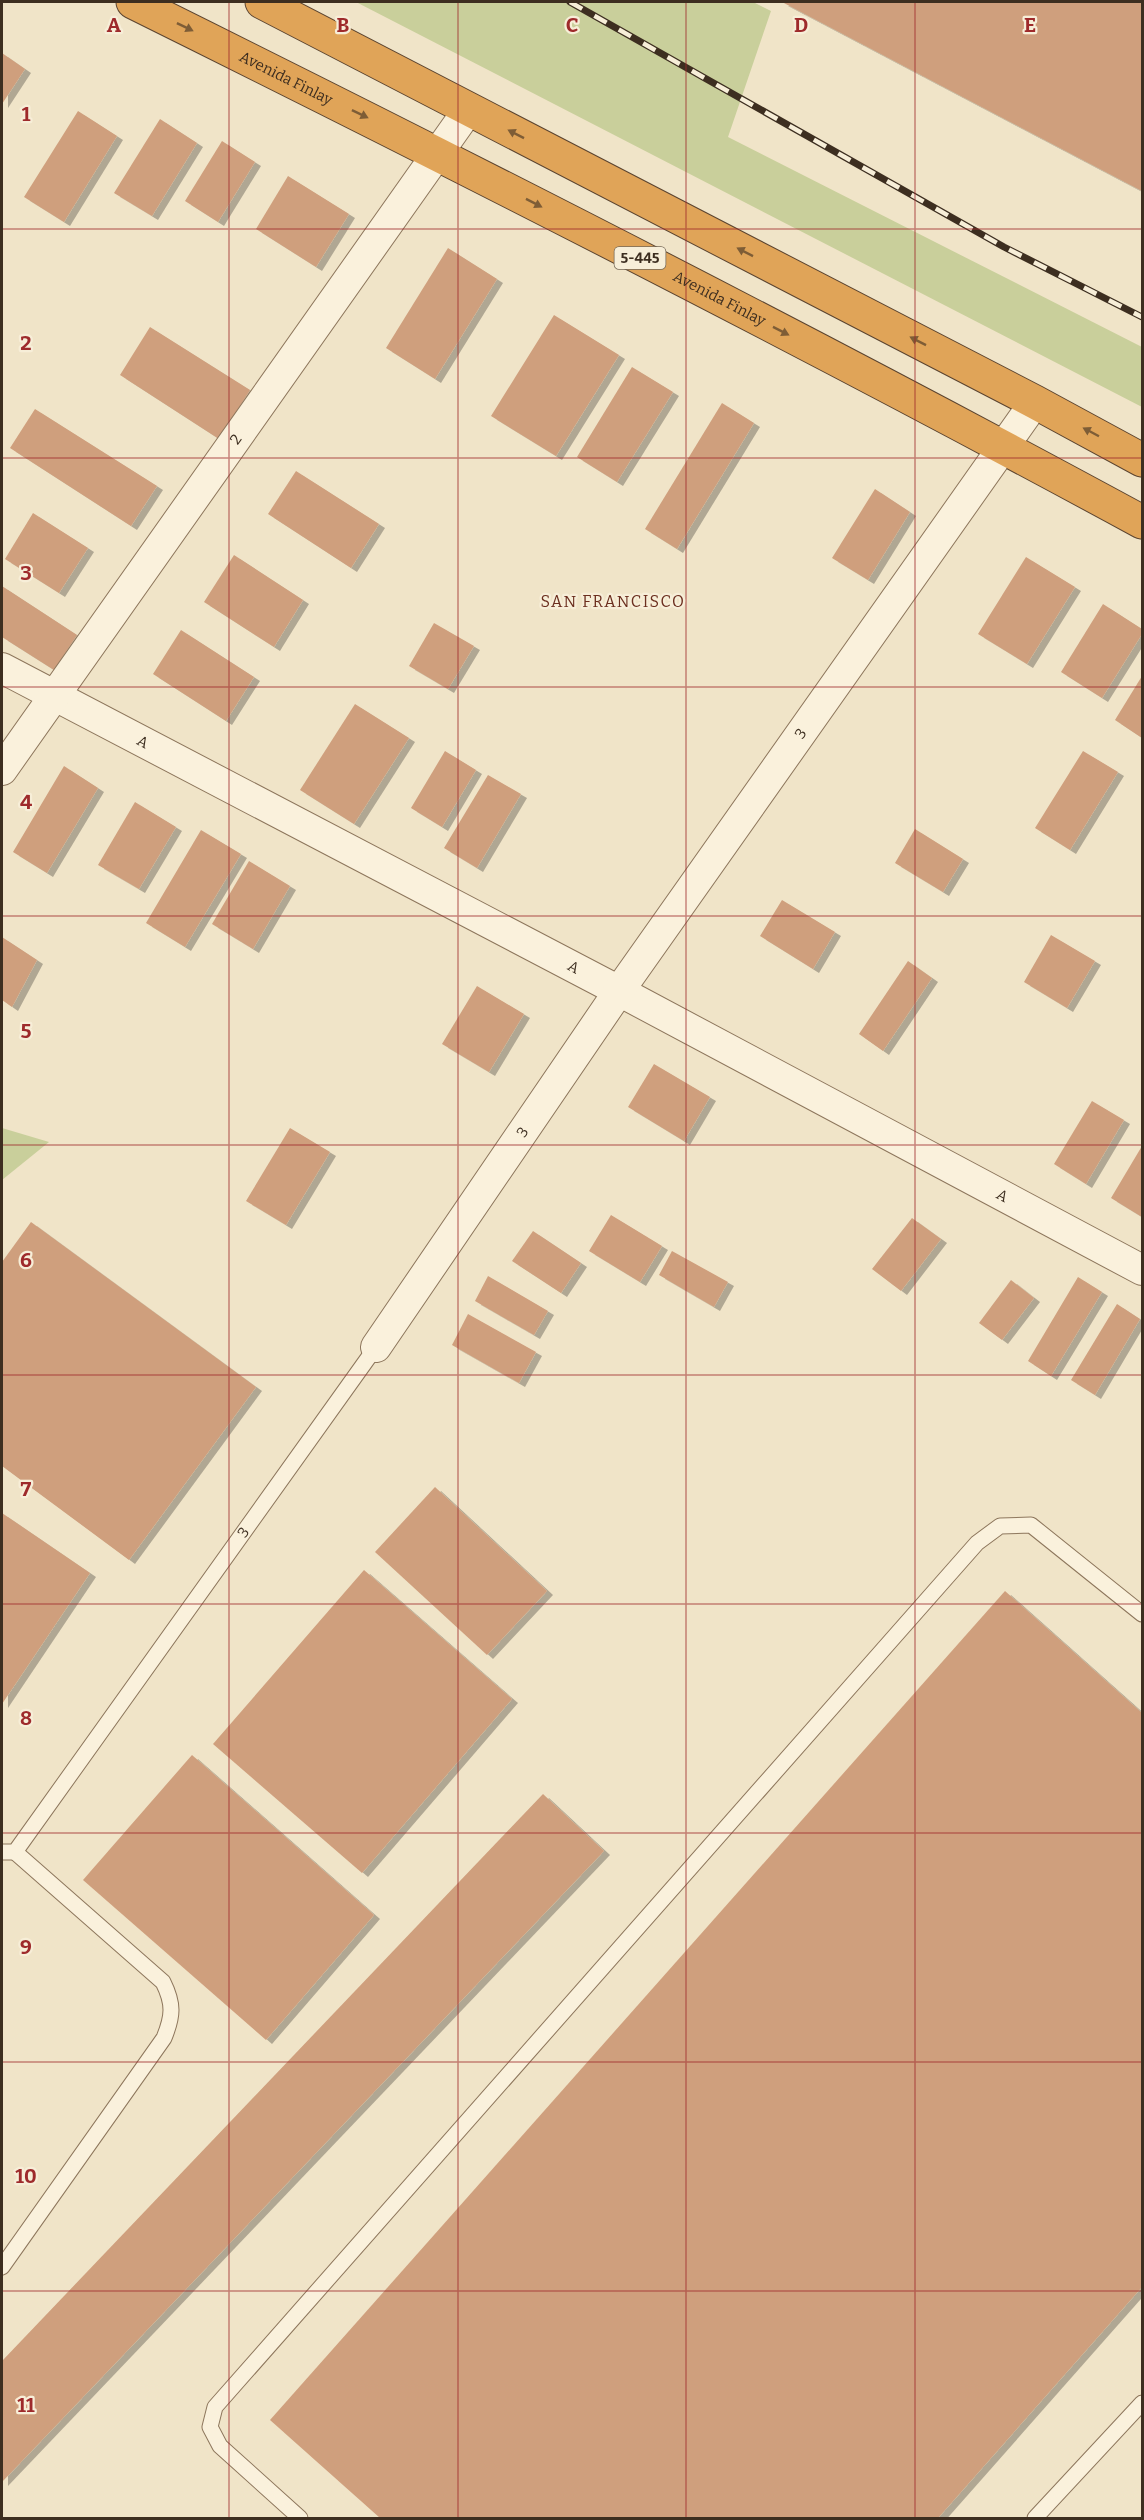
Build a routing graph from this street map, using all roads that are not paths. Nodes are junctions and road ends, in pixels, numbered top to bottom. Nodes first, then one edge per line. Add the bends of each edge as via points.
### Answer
1 (133, 2) edge
2 (262, 2) edge
3 (469, 109) junction
4 (438, 153) junction
5 (1035, 402) junction
6 (1005, 447) junction
7 (1143, 460) edge
8 (1143, 522) edge
9 (2, 668) edge
10 (54, 696) junction
11 (2, 770) edge
12 (619, 992) junction
13 (1143, 1270) edge
14 (376, 1347) joint
15 (1143, 1614) edge
16 (8, 1852) edge
17 (2, 2266) edge
18 (1143, 2403) edge
19 (300, 2518) edge
20 (1035, 2518) edge

1 -> 4 highway, Avenida Finlay / 5-445
2 - 3 highway
3 - 4 street, 2
5 -> 3 highway
4 -> 6 highway, Avenida Finlay / 5-445
4 - 10 street, 2
5 - 6 street, 3
7 -> 5 highway
6 - 8 highway, Avenida Finlay / 5-445
6 - 12 street, 3
9 - 10 street, A
10 - 11 street, 2
10 - 12 street, A
12 - 13 street, A
12 - 14 street, 3
14 - 16 lane, 3
15 - 19 lane via 1031,1525 1000,1526 977,1543 215,2407 210,2427 220,2446
16 - 17 lane via 163,1982 169,1993 171,2020 164,2038
18 - 20 lane

